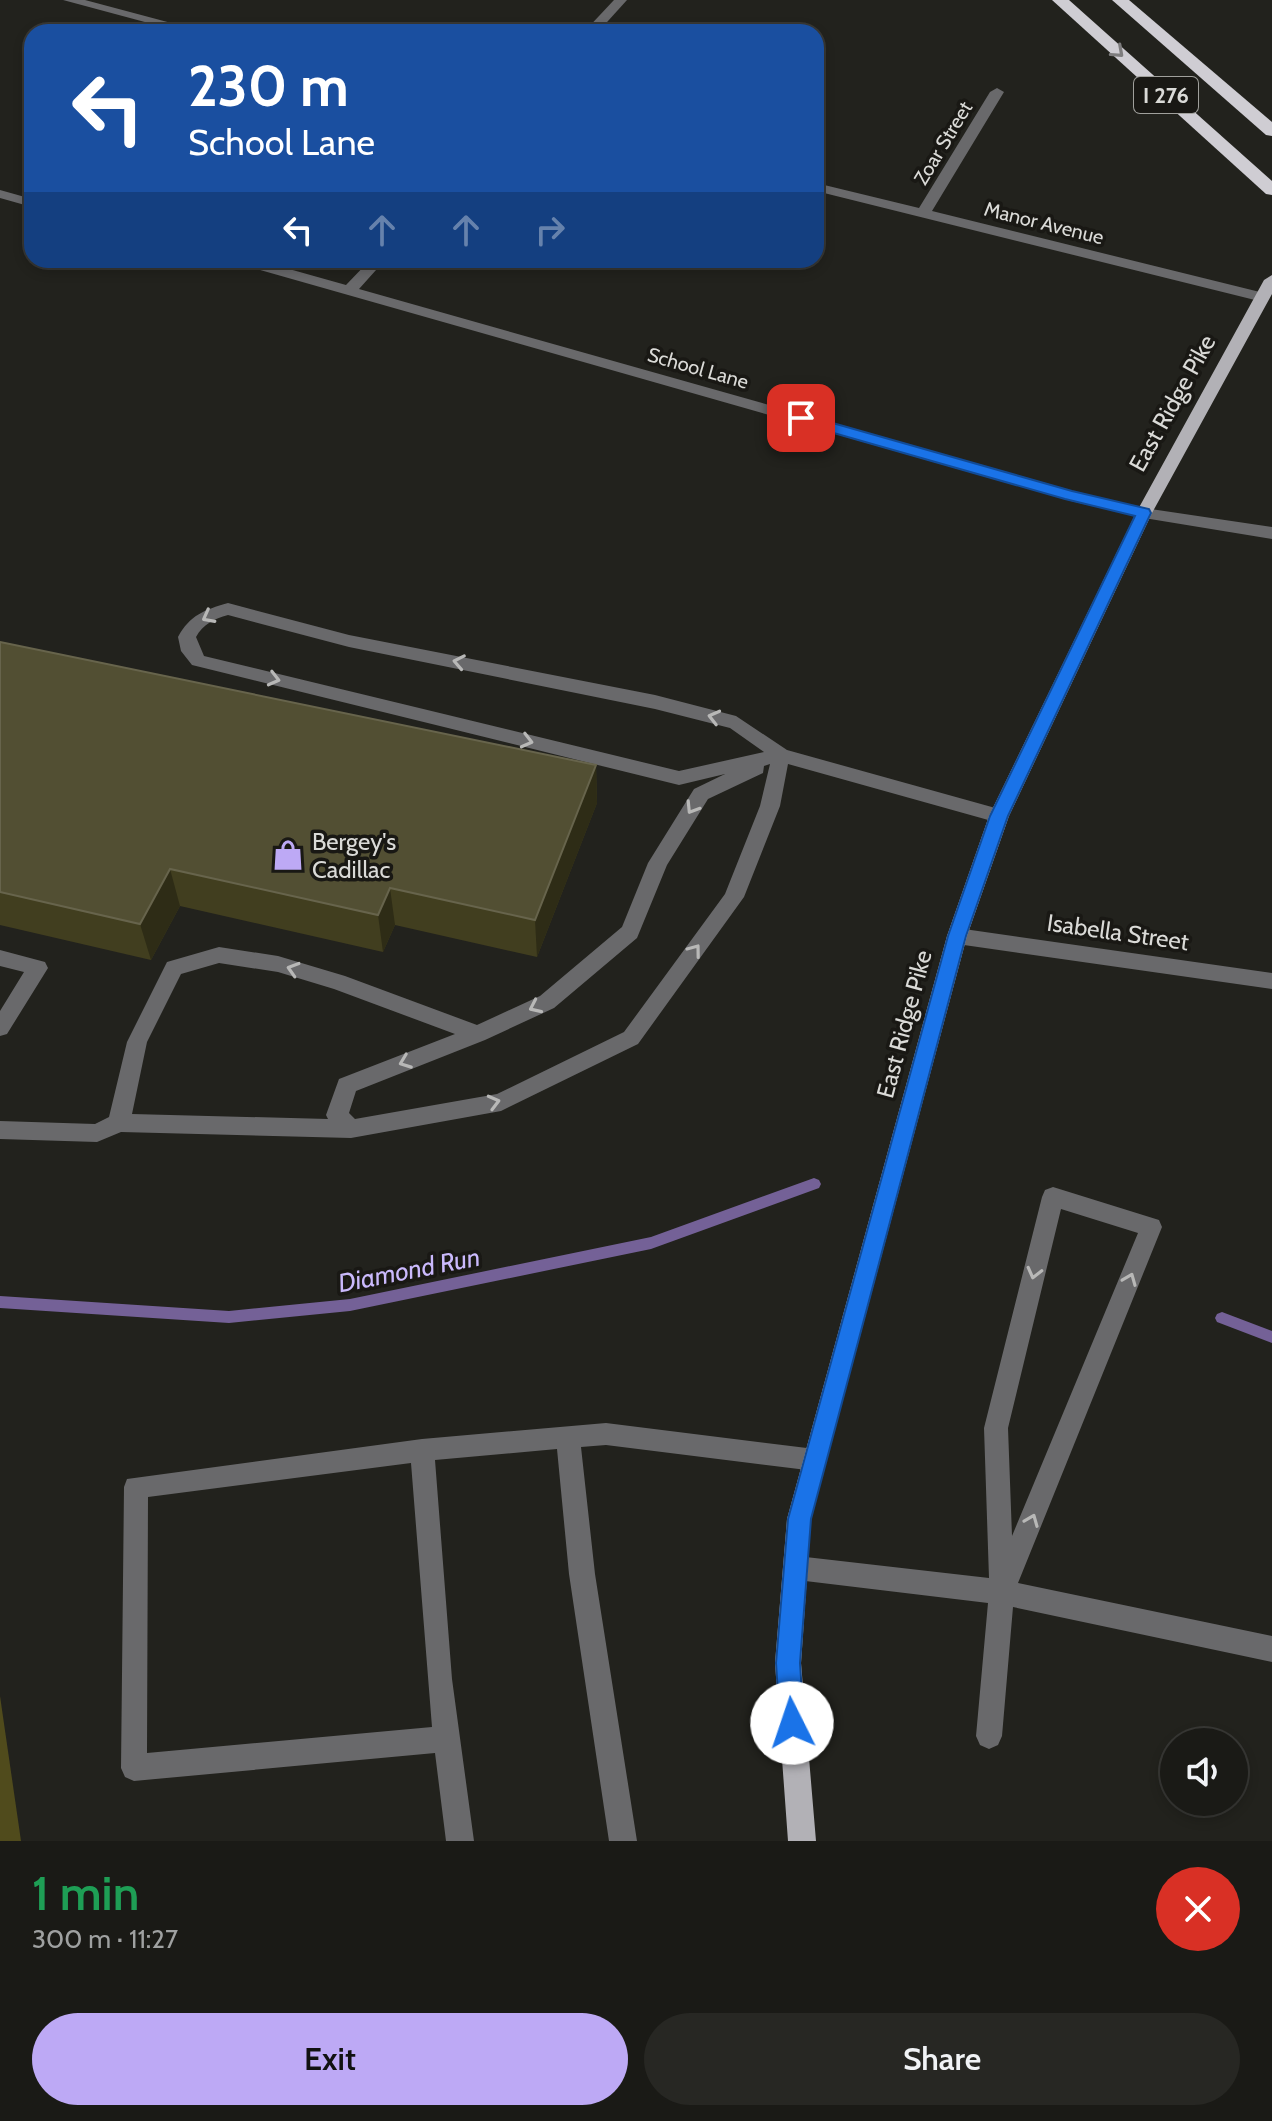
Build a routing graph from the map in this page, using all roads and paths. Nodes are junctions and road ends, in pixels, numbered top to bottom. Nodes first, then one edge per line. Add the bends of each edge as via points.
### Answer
1 (69, 0) edge
2 (621, 0) edge
3 (1060, 0) edge
4 (1120, 0) edge
5 (166, 24) edge
6 (598, 24) edge
7 (997, 92) dead end
8 (1272, 131) edge
9 (824, 189) edge
10 (1272, 190) edge
11 (0, 194) edge
12 (24, 201) edge
13 (923, 214) junction
14 (270, 268) edge
15 (371, 268) edge
16 (1272, 280) edge
17 (350, 290) junction
18 (1263, 297) junction
19 (1144, 513) junction
20 (1272, 533) edge
21 (781, 755) junction
22 (999, 816) junction
23 (957, 936) junction
24 (0, 958) edge
25 (1272, 981) edge
26 (0, 1028) edge
27 (478, 1034) junction
28 (119, 1123) junction
29 (351, 1129) junction
30 (0, 1130) edge
31 (568, 1437) junction
32 (422, 1450) junction
33 (815, 1460) junction
34 (797, 1568) junction
35 (1002, 1592) junction
36 (1272, 1649) edge
37 (989, 1736) dead end
38 (447, 1739) junction
39 (460, 1841) edge
40 (623, 1841) edge
41 (802, 1841) edge

1 - 5 street
2 - 6 street
3 -> 10 highway, I 276
4 - 8 highway, I 276
7 - 13 street, Zoar Street
9 - 13 street, Manor Avenue
11 - 12 street
13 - 18 street, Manor Avenue
14 - 17 street, School Lane
15 - 17 street
16 - 18 main road, East Ridge Pike
17 - 19 street, School Lane
18 - 19 main road, East Ridge Pike
19 - 20 street, School Lane
19 - 22 main road, East Ridge Pike
21 -> 21 street via 723,719 349,641 228,609 207,615 187,637 198,661 679,778
21 - 22 street
21 -> 27 street via 701,794 658,863 630,932 547,1002
29 -> 21 street via 501,1102 631,1038 734,897 770,806
22 - 23 main road, East Ridge Pike
23 - 25 street, Isabella Street
23 - 33 main road, East Ridge Pike
24 - 26 street via 38,968
27 -> 28 street via 338,982 278,964 219,955 174,968 137,1042
27 -> 29 street via 347,1085 337,1115
28 - 29 street
28 - 30 street via 97,1133
31 - 32 street
31 - 33 street via 606,1434
31 - 40 street via 582,1574
32 - 38 street
32 - 38 street via 136,1487 134,1768
33 - 34 main road, East Ridge Pike via 799,1519
34 - 35 street
34 - 41 main road, East Ridge Pike via 788,1663
35 -> 35 street via 1151,1227 1053,1197 996,1428
35 - 36 street
35 - 37 street
38 - 39 street

